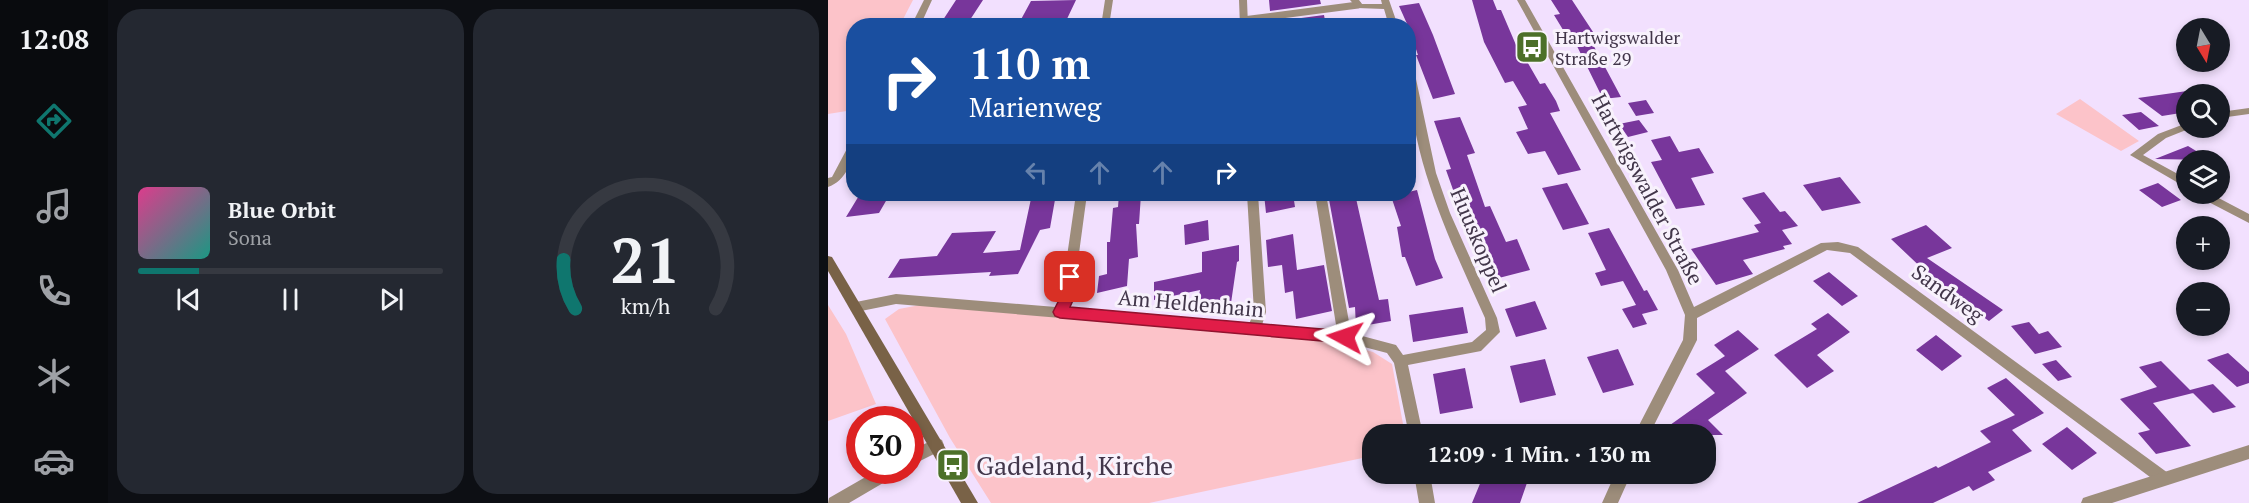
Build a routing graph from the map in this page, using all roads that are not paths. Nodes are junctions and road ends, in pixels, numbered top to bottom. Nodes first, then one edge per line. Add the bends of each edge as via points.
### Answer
1 (928, 0) edge
2 (1109, 0) edge
3 (1243, 0) edge
4 (1521, 0) edge
5 (1356, 2) edge
6 (1385, 3) edge
7 (919, 18) edge
8 (1106, 18) edge
9 (1244, 18) edge
10 (1271, 18) edge
11 (1391, 18) edge
12 (1416, 103) edge
13 (2249, 111) edge
14 (2230, 114) edge
15 (2176, 130) edge
16 (846, 160) edge
17 (2176, 178) edge
18 (828, 183) edge
19 (1081, 201) edge
20 (1253, 201) edge
21 (1322, 201) edge
22 (2221, 204) edge
23 (2249, 219) edge
24 (828, 260) edge
25 (856, 307) junction
26 (1060, 312) junction
27 (1690, 315) junction
28 (1253, 330) junction
29 (1345, 337) junction
30 (1400, 361) junction
31 (1414, 424) edge
32 (1647, 424) edge
33 (937, 445) junction
34 (924, 452) edge
35 (2249, 452) edge
36 (2163, 478) junction
37 (868, 484) edge
38 (1424, 484) edge
39 (1619, 484) edge
40 (835, 503) edge
41 (970, 503) edge
42 (1427, 503) edge
43 (1610, 503) edge
44 (2089, 503) edge

1 - 7 street
2 - 8 street
3 - 9 street
4 - 27 street, Hartwigswalder Straße via 1672,270
5 - 6 street
5 - 10 lane
6 - 11 street
12 - 30 street, Huuskoppel via 1444,213 1491,318 1493,332 1476,347
13 - 14 street
15 - 17 street via 2135,155
16 - 18 street via 836,179
19 - 26 street via 1067,298
20 - 28 street via 1260,312
21 - 29 street
22 - 23 street
24 - 25 main road
25 - 26 street, Am Heldenhain via 896,299
25 - 33 main road
26 - 28 street, Am Heldenhain
27 - 32 street, Hartwigswalder Straße via 1690,340
27 - 36 street, Sandweg via 1825,246 1854,250
28 - 29 street, Am Heldenhain
29 - 30 street, Am Heldenhain via 1391,349
30 - 31 street
33 - 34 street
33 - 41 main road
35 - 36 street
36 - 44 street
37 - 40 street
38 - 42 street
39 - 43 street

